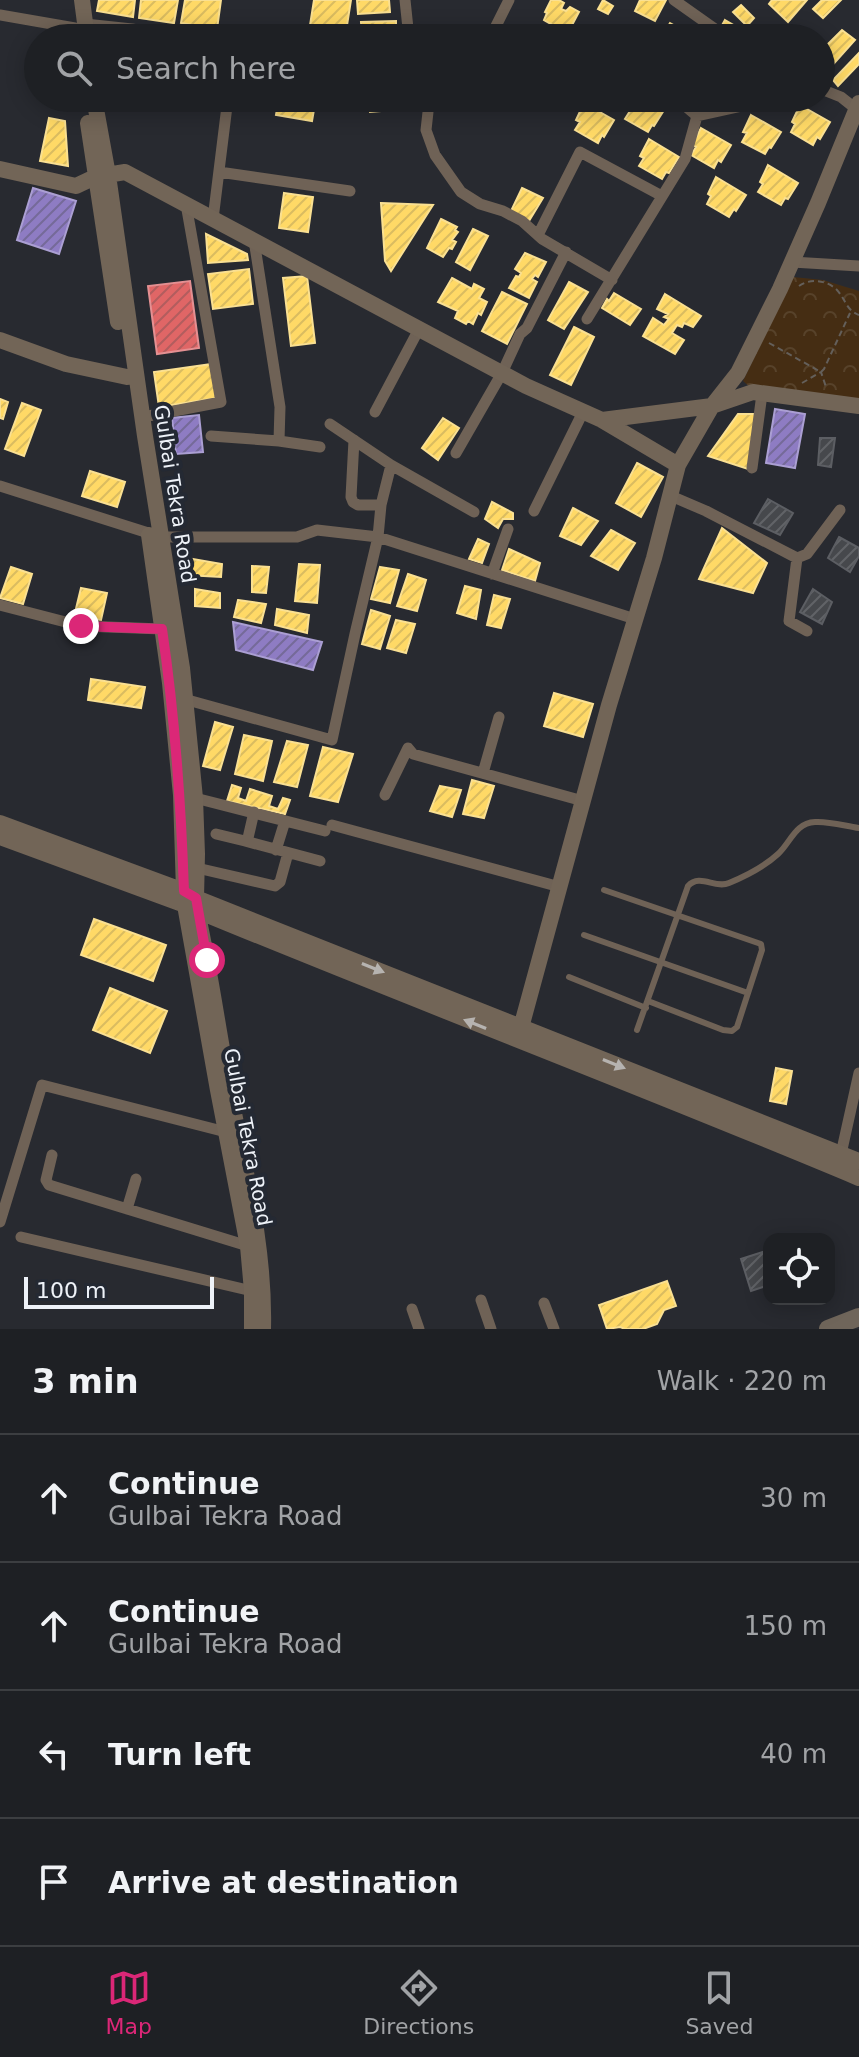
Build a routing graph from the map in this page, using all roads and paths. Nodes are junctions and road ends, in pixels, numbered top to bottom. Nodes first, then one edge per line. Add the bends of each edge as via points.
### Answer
1 (72, 0) edge
2 (82, 0) edge
3 (405, 0) edge
4 (509, 0) edge
5 (674, 0) edge
6 (0, 15) edge
7 (43, 24) edge
8 (79, 24) edge
9 (81, 24) edge
10 (408, 24) edge
11 (497, 24) edge
12 (708, 24) edge
13 (835, 95) edge
14 (858, 106) edge
15 (88, 112) edge
16 (95, 112) edge
17 (226, 112) edge
18 (428, 112) edge
19 (692, 112) edge
20 (715, 112) edge
21 (697, 116) junction
22 (0, 169) edge
23 (219, 172) junction
24 (102, 176) junction
25 (350, 191) dead end
26 (662, 196) junction
27 (186, 204) junction
28 (213, 219) junction
29 (538, 235) junction
30 (254, 240) junction
31 (566, 252) junction
32 (792, 262) junction
33 (859, 266) edge
34 (612, 280) junction
35 (791, 292) dead end
36 (851, 312) junction
37 (859, 315) edge
38 (587, 319) dead end
39 (419, 329) junction
40 (0, 340) edge
41 (768, 342) dead end
42 (821, 372) junction
43 (502, 373) junction
44 (127, 377) junction
45 (801, 384) dead end
46 (827, 390) dead end
47 (762, 394) junction
48 (712, 406) junction
49 (859, 406) edge
50 (375, 412) dead end
51 (583, 412) junction
52 (143, 417) junction
53 (602, 420) junction
54 (330, 424) dead end
55 (211, 436) dead end
56 (354, 440) junction
57 (279, 441) junction
58 (320, 447) dead end
59 (456, 453) dead end
60 (391, 465) junction
61 (678, 465) junction
62 (752, 468) dead end
63 (0, 486) edge
64 (671, 496) junction
65 (381, 505) junction
66 (840, 510) dead end
67 (534, 511) dead end
68 (474, 512) dead end
69 (508, 529) dead end
70 (155, 535) junction
71 (378, 537) junction
72 (797, 558) junction
73 (492, 574) junction
74 (0, 605) edge
75 (635, 619) junction
76 (162, 629) junction
77 (807, 631) dead end
78 (184, 699) junction
79 (499, 717) dead end
80 (483, 773) junction
81 (385, 795) dead end
82 (195, 798) junction
83 (583, 801) junction
84 (254, 812) junction
85 (285, 821) junction
86 (0, 823) edge
87 (859, 828) edge
88 (216, 834) dead end
89 (0, 837) edge
90 (245, 841) junction
91 (282, 851) junction
92 (320, 861) dead end
93 (197, 868) junction
94 (560, 887) junction
95 (604, 890) dead end
96 (191, 901) junction
97 (678, 915) junction
98 (584, 935) dead end
99 (662, 962) junction
100 (569, 977) dead end
101 (748, 993) junction
102 (647, 1004) junction
103 (637, 1030) dead end
104 (519, 1034) junction
105 (859, 1073) edge
106 (226, 1132) junction
107 (841, 1154) junction
108 (52, 1155) dead end
109 (859, 1161) edge
110 (859, 1178) edge
111 (136, 1179) dead end
112 (127, 1209) junction
113 (0, 1222) edge
114 (21, 1237) dead end
115 (248, 1246) junction
116 (252, 1291) junction
117 (481, 1300) dead end
118 (544, 1303) dead end
119 (412, 1309) dead end
120 (859, 1317) edge
121 (252, 1329) edge
122 (263, 1329) edge
123 (419, 1329) edge
124 (491, 1329) edge
125 (554, 1329) edge
126 (828, 1329) edge

1 - 8 main road
2 - 9 main road
3 - 10 street
4 - 11 street
5 - 12 street
6 - 7 street
13 - 14 street
14 - 32 main road
15 - 24 main road, Gulbai Tekra Road
16 - 24 main road, Gulbai Tekra Road
17 - 23 street
18 - 29 street via 426,130 435,155 461,192 522,221
19 - 21 street
20 - 21 street
21 - 26 street via 685,159
22 - 24 main road via 76,186
23 - 25 street
23 - 28 street
24 - 27 main road via 125,172
24 - 44 main road, Gulbai Tekra Road
24 - 52 main road, Gulbai Tekra Road
26 - 29 street via 580,152
26 - 34 street
27 - 28 main road
27 - 52 street via 221,402
28 - 30 main road
29 - 31 street
30 - 39 main road
30 - 57 street via 280,407
31 - 34 street
31 - 43 street
32 - 33 street
32 - 48 main road via 738,373
34 - 38 street
35 - 36 path via 803,282 827,284
36 - 37 path
36 - 42 path
39 - 43 main road
39 - 50 street
40 - 44 main road via 66,364
41 - 42 path
42 - 45 path
42 - 46 path
43 - 51 main road
43 - 59 street
44 - 70 main road, Gulbai Tekra Road
47 - 48 main road via 753,392
47 - 49 main road
47 - 62 street
48 - 53 main road
48 - 61 main road
51 - 53 main road
51 - 67 street
52 - 70 main road, Gulbai Tekra Road
53 - 61 main road
54 - 56 street
55 - 57 street
56 - 60 street
56 - 65 street via 353,502
57 - 58 street
60 - 65 street
60 - 68 street
61 - 64 main road
63 - 70 street
64 - 72 street
64 - 75 main road
65 - 71 street
66 - 72 street via 807,554
69 - 73 street
70 - 71 street via 297,537 317,530
70 - 76 main road, Gulbai Tekra Road
70 - 78 main road, Gulbai Tekra Road
71 - 73 street
71 - 78 street via 332,740
72 - 77 street via 789,621
73 - 75 street
74 - 76 street via 81,626
75 - 83 main road
76 - 96 main road, Gulbai Tekra Road
78 - 82 main road, Gulbai Tekra Road
79 - 80 street
80 - 81 street via 413,754 408,748
80 - 83 street
82 - 84 street
82 - 93 main road, Gulbai Tekra Road
83 - 94 main road
84 - 85 street
84 - 90 street
85 - 91 street
85 - 94 street
86 - 96 main road
87 - 97 lane via 813,821 798,827 780,852 759,868 727,884 692,882
88 - 90 street
89 - 96 main road
90 - 91 street
91 - 92 street
91 - 93 street via 280,882 275,886
93 - 96 main road, Gulbai Tekra Road
94 - 104 main road
95 - 97 lane
96 - 104 main road
96 - 106 main road, Gulbai Tekra Road
96 - 122 main road, Gulbai Tekra Road via 260,1245
97 - 99 lane
97 - 101 lane via 761,944
98 - 99 lane
99 - 101 lane
99 - 102 lane
100 - 102 lane
101 - 102 lane via 732,1031
102 - 103 lane
104 -> 107 main road
104 - 110 main road
105 - 107 street
106 - 113 street via 42,1085
106 - 115 main road, Gulbai Tekra Road
107 - 109 main road
108 - 112 street via 49,1185
111 - 112 street
112 - 115 street
114 - 116 street
115 - 116 main road, Gulbai Tekra Road
116 - 121 main road, Gulbai Tekra Road
117 - 124 street
118 - 125 street
119 - 123 street
120 - 126 main road

